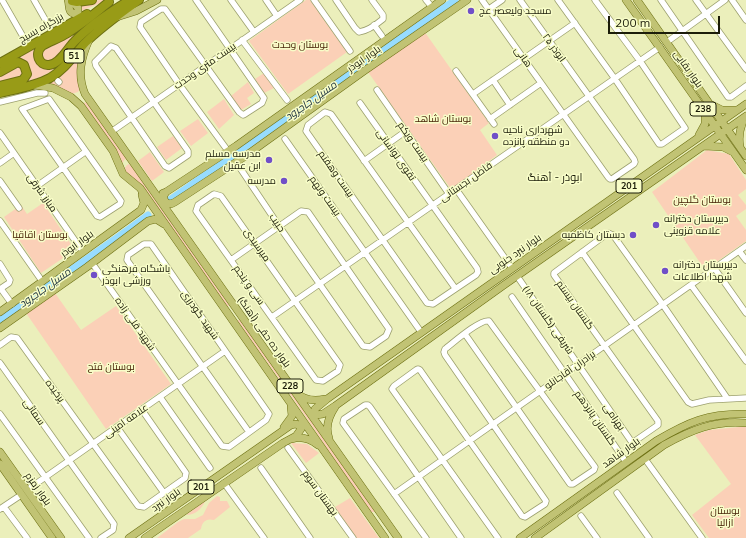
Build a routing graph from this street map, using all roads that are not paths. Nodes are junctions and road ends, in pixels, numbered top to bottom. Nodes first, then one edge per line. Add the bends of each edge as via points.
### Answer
1 (2, 0) edge
2 (34, 0) edge
3 (70, 0) edge
4 (92, 0) edge
5 (130, 0) edge
6 (138, 0) edge
7 (157, 0) edge
8 (196, 0) edge
9 (231, 0) edge
10 (266, 0) edge
11 (300, 0) edge
12 (314, 0) edge
13 (336, 0) edge
14 (372, 0) edge
15 (426, 0) edge
16 (442, 0) edge
17 (467, 0) edge
18 (482, 0) edge
19 (502, 0) edge
20 (520, 0) edge
21 (558, 0) edge
22 (595, 0) edge
23 (626, 0) edge
24 (637, 0) edge
25 (662, 0) edge
26 (696, 0) edge
27 (726, 0) edge
28 (732, 0) edge
29 (111, 1) edge
30 (432, 7) junction
31 (489, 9) junction
32 (706, 14) junction
33 (277, 16) junction
34 (115, 17) junction
35 (746, 20) edge
36 (575, 23) junction
37 (374, 25) junction
38 (50, 28) dead end
39 (683, 30) junction
40 (254, 32) junction
41 (382, 36) dead end
42 (90, 38) junction
43 (24, 40) dead end
44 (242, 40) junction
45 (550, 41) junction
46 (667, 42) junction
47 (660, 47) junction
48 (230, 49) junction
49 (350, 50) dead end
50 (524, 59) junction
51 (640, 61) junction
52 (0, 63) edge
53 (205, 66) junction
54 (746, 69) edge
55 (456, 71) dead end
56 (0, 72) edge
57 (615, 79) junction
58 (493, 80) junction
59 (541, 82) junction
60 (179, 84) junction
61 (33, 85) junction
62 (0, 86) edge
63 (746, 86) edge
64 (377, 90) dead end
65 (0, 93) edge
66 (45, 94) dead end
67 (473, 94) junction
68 (589, 97) junction
69 (89, 100) junction
70 (287, 100) dead end
71 (0, 102) edge
72 (154, 102) junction
73 (709, 103) junction
74 (360, 104) dead end
75 (510, 104) junction
76 (746, 104) edge
77 (81, 106) junction
78 (738, 110) junction
79 (705, 111) junction
80 (564, 114) junction
81 (745, 116) edge
82 (132, 118) junction
83 (490, 119) junction
84 (719, 123) junction
85 (494, 124) dead end
86 (406, 131) junction
87 (111, 132) junction
88 (724, 132) junction
89 (0, 133) edge
90 (695, 139) junction
91 (285, 140) dead end
92 (388, 144) junction
93 (704, 146) junction
94 (228, 151) junction
95 (86, 152) junction
96 (738, 152) junction
97 (14, 153) junction
98 (746, 156) edge
99 (364, 161) junction
100 (236, 162) junction
101 (0, 163) edge
102 (62, 168) junction
103 (746, 170) edge
104 (610, 179) joint
105 (0, 181) edge
106 (134, 183) junction
107 (37, 186) junction
108 (456, 189) junction
109 (153, 190) junction
110 (166, 192) junction
111 (214, 194) joint
112 (450, 194) junction
113 (176, 201) junction
114 (432, 206) junction
115 (19, 208) dead end
116 (141, 210) junction
117 (172, 218) junction
118 (0, 221) edge
119 (148, 221) junction
120 (164, 223) junction
121 (408, 223) junction
122 (279, 226) junction
123 (383, 240) junction
124 (255, 243) junction
125 (746, 246) edge
126 (739, 251) junction
127 (83, 252) junction
128 (582, 252) junction
129 (364, 253) junction
130 (231, 260) junction
131 (746, 260) edge
132 (92, 263) junction
133 (0, 264) edge
134 (346, 266) junction
135 (512, 268) junction
136 (715, 268) junction
137 (517, 276) junction
138 (42, 281) junction
139 (320, 284) junction
140 (691, 285) junction
141 (455, 288) junction
142 (0, 289) edge
143 (512, 297) dead end
144 (217, 298) junction
145 (296, 301) junction
146 (231, 302) junction
147 (12, 304) junction
148 (663, 305) junction
149 (0, 312) edge
150 (746, 313) edge
151 (272, 317) junction
152 (234, 324) junction
153 (634, 326) junction
154 (0, 328) edge
155 (250, 329) junction
156 (421, 332) junction
157 (465, 334) junction
158 (0, 345) edge
159 (604, 346) junction
160 (225, 351) junction
161 (746, 362) edge
162 (0, 363) edge
163 (578, 364) junction
164 (202, 367) junction
165 (564, 374) junction
166 (316, 380) joint
167 (178, 384) junction
168 (292, 389) junction
169 (540, 391) junction
170 (160, 397) junction
171 (327, 398) junction
172 (727, 398) junction
173 (746, 398) edge
174 (288, 401) junction
175 (335, 406) junction
176 (517, 408) junction
177 (142, 410) junction
178 (0, 414) edge
179 (746, 414) edge
180 (746, 423) edge
181 (493, 425) junction
182 (117, 427) junction
183 (249, 432) junction
184 (273, 437) junction
185 (470, 441) junction
186 (331, 442) junction
187 (93, 444) junction
188 (286, 446) junction
189 (0, 452) edge
190 (325, 452) junction
191 (640, 453) junction
192 (645, 459) junction
193 (442, 460) junction
194 (69, 461) junction
195 (626, 462) junction
196 (0, 464) edge
197 (210, 468) dead end
198 (261, 468) dead end
199 (45, 477) junction
200 (419, 477) junction
201 (224, 483) junction
202 (24, 492) junction
203 (164, 493) junction
204 (617, 493) dead end
205 (394, 494) junction
206 (360, 502) junction
207 (376, 506) junction
208 (2, 508) edge
209 (581, 516) dead end
210 (393, 530) junction
211 (531, 530) junction
212 (383, 536) edge
213 (351, 537) edge
214 (27, 538) edge
215 (52, 538) edge
216 (61, 538) edge
217 (89, 538) edge
218 (101, 538) edge
219 (129, 538) edge
220 (145, 538) edge
221 (264, 538) edge
222 (310, 538) edge
223 (398, 538) edge
224 (426, 538) edge
225 (461, 538) edge
226 (498, 538) edge
227 (520, 538) edge
228 (536, 538) edge
229 (597, 538) edge
230 (649, 538) edge
231 (702, 538) edge

1 - 43 street
2 - 38 street
3 - 4 highway
5 - 29 highway via 94,24 56,63 41,63 38,54 42,47 65,35
6 - 34 highway, 51
7 - 34 main road via 136,11
8 - 48 street
9 - 40 street
10 - 33 street
11 - 33 street, بیست متری وحدت
12 - 49 street
13 - 37 street via 357,31 362,32
14 - 37 street via 383,19
15 - 30 street
16 - 30 main road, بلوار ابوذر
17 - 100 main road, بلوار ابوذر
18 - 31 street, هانی
19 - 31 street
20 - 45 street, ابوذر ۲۵
21 - 36 street
22 - 51 street
23 - 47 main road, بلوار بقایی / 238
24 - 46 main road, بلوار بقایی / 238
25 - 39 street
26 - 32 street
27 - 32 street
28 - 35 street
29 - 52 highway, بزرگراه بسیج
30 - 94 main road, بلوار ابوذر
31 - 50 street, هانی
32 - 39 street
32 - 54 street
33 - 40 street, بیست متری وحدت
34 - 42 highway, 51
36 - 45 street
36 - 57 street
37 - 41 street
39 - 46 street
39 - 63 street via 729,98
40 - 44 street, بیست متری وحدت
42 - 61 highway, 51 via 63,68 52,77
42 - 69 main road, 228 via 84,52 80,74 83,90
44 - 48 street, بیست متری وحدت
44 - 70 street
45 - 50 street
45 - 68 street, ابوذر ۲۵
46 - 47 main road
46 - 73 main road, بلوار بقایی / 238
47 - 51 street, فاضل بجستانی
47 - 79 main road, بلوار بقایی / 238
48 - 53 street, بیست متری وحدت
48 - 53 street via 264,98 262,103 241,114
50 - 58 street
50 - 59 street, هانی
51 - 57 street, فاضل بجستانی
51 - 57 street via 684,129 660,144
53 - 60 street, بیست متری وحدت
53 - 60 street via 165,9 141,22 141,29
55 - 67 street
56 - 62 highway via 18,62 24,65 27,74 23,80
57 - 68 street, فاضل بجستانی
58 - 67 street
58 - 75 street
59 - 75 street
59 - 80 street, هانی
60 - 72 street, بیست متری وحدت
60 - 94 street
61 - 65 highway, 51
61 - 77 main road, 228 via 53,88
64 - 86 street, بیست ویکم
66 - 71 street via 37,93
67 - 83 street
68 - 80 street, فاضل بجستانی
68 - 104 street, ابوذر ۲۵ via 635,162
69 - 77 main road via 82,99
69 - 87 main road, 228
72 - 82 street, بیست متری وحدت
72 - 82 street via 188,151 188,155 173,166 165,166
72 - 82 street via 116,48 111,46 95,62 96,66
73 - 78 main road via 722,110
73 - 84 main road, بلوار بقایی / 238
74 - 92 street, تقوی لواسانی
75 - 83 street
76 - 78 main road, بلوار نبرد جنوبی / 201
77 - 106 main road, 228 via 113,151 123,174
78 - 84 main road, بلوار نبرد جنوبی / 201
79 - 84 main road, بلوار بقایی / 238
79 - 90 main road via 705,124
80 - 104 street, هانی
80 - 108 street, فاضل بجستانی
81 - 88 main road, بلوار نبرد جنوبی / 201
81 - 96 main road via 739,133
82 - 87 street, بیست متری وحدت
83 - 85 street
84 - 88 main road, بلوار بقایی / 238
84 - 90 main road, بلوار نبرد جنوبی / 201
86 - 92 street
86 - 112 street, بیست ویکم
87 - 109 main road, 228
88 - 93 main road, بلوار نبرد جنوبی / 201
88 - 96 main road, بلوار بقایی / 238
89 - 97 street, مبارز شرقی
90 - 135 main road, بلوار نبرد جنوبی / 201
91 - 129 street, بیست ونهم
92 - 99 street
92 - 114 street, تقوی لواسانی
93 - 96 main road via 723,147
93 - 137 main road, بلوار نبرد جنوبی / 201
94 - 110 main road, بلوار ابوذر
95 - 102 street
95 - 102 street via 121,201 120,204 100,217 96,216
95 - 102 street via 49,99 22,108
96 - 98 main road, بلوار بقایی / 238
96 - 103 main road, بلوار بقایی / 238
97 - 101 street
97 - 107 street, مبارز شرقی
99 - 121 street
99 - 123 street, بیست وهفتم via 331,114 325,112 308,125 306,131
100 - 113 main road, بلوار ابوذر
100 - 122 street, حبیب
102 - 107 street
105 - 115 street
106 - 116 main road via 143,198
106 - 120 main road, 228
107 - 127 street, مبارز شرقی
108 - 112 street, فاضل بجستانی
108 - 135 street
109 - 110 main road
109 - 117 main road, 228
110 - 113 main road via 163,196 164,201 168,204
111 - 124 street, میرسیدی via 221,196
111 - 130 street, سی و پنجم via 198,205 196,211
112 - 114 street, فاضل بجستانی
113 - 117 main road
114 - 121 street, فاضل بجستانی
114 - 141 street, تقوی لواسانی via 478,272
116 - 119 main road via 145,208 151,211
116 - 127 main road, بلوار ابوذر
117 - 146 main road, بلوار ده حقی (آهنگ) / 228
118 - 138 street
119 - 120 main road via 156,219
119 - 132 main road
120 - 144 main road, بلوار ده حقی (آهنگ) / 228
121 - 123 street, فاضل بجستانی
121 - 141 street
122 - 124 street
122 - 134 street via 302,211 308,212
122 - 139 street, حبیب
123 - 129 street, فاضل بجستانی
123 - 141 street via 427,303 433,304
124 - 130 street
124 - 145 street, میرسیدی
125 - 126 street, برادران آقاجانلو
126 - 131 street
126 - 136 street, برادران آقاجانلو
127 - 138 main road, بلوار ابوذر
128 - 148 street via 608,233 613,235
128 - 153 street
128 - 159 street, گلستان بیستم via 555,271 554,275
129 - 134 street, فاضل بجستانی
129 - 156 street, بیست ونهم
130 - 151 street, سی و پنجم
132 - 154 main road
132 - 167 street, شهید قلی زاده
133 - 142 street via 10,280
134 - 139 street, فاضل بجستانی
134 - 139 street, حبیب via 389,329 386,336 370,347 363,346
135 - 156 main road, بلوار نبرد جنوبی / 201
136 - 140 street, برادران آقاجانلو
136 - 150 street
137 - 163 street, شریفی (گلستان ۱۸)
137 - 175 main road, بلوار نبرد جنوبی / 201
138 - 147 main road, بلوار ابوذر
139 - 145 street, فاضل بجستانی
140 - 148 street, برادران آقاجانلو
140 - 161 street
142 - 147 street
143 - 165 street, گلستان پانزدهم
144 - 146 main road via 228,309 232,307
144 - 152 main road, بلوار ده حقی (آهنگ) / 228
145 - 151 street, فاضل بجستانی
145 - 166 street, میرسیدی via 340,365 338,371 323,381
146 - 155 main road, بلوار ده حقی (آهنگ) / 228
147 - 149 main road, بلوار ابوذر
148 - 153 street, برادران آقاجانلو
148 - 172 street
151 - 166 street, سی و پنجم
152 - 155 main road via 234,318 238,317
152 - 174 main road, بلوار ده حقی (آهنگ) / 228
153 - 159 street, برادران آقاجانلو
153 - 172 street via 688,402 692,404
155 - 168 main road, بلوار ده حقی (آهنگ) / 228
156 - 171 main road, بلوار نبرد جنوبی / 201
157 - 169 street via 486,320 489,321
157 - 176 street
157 - 181 street via 444,352
158 - 187 street, پرخیده via 11,337 17,338
159 - 163 street, برادران آقاجانلو
159 - 163 street, بهرامی via 659,423 635,441 631,441
160 - 164 street, علامه امینی
160 - 164 street, شهید گودرزی via 151,244 144,244 128,255 127,260
160 - 183 street via 269,414 266,420
162 - 194 street, سمائی
163 - 165 street, برادران آقاجانلو
164 - 167 street, علامه امینی
164 - 183 street
165 - 169 street, برادران آقاجانلو
165 - 195 street, گلستان پانزدهم
167 - 170 street, علامه امینی
167 - 183 street, شهید قلی زاده via 222,446 229,447
168 - 171 main road via 300,396 312,400
168 - 186 main road, بلوار ده حقی (آهنگ) / 228
169 - 176 street, برادران آقاجانلو
169 - 176 street via 595,469 572,484
170 - 177 street, علامه امینی
170 - 197 street
171 - 175 main road, 201 via 315,408 314,413 323,414
172 - 173 street
174 - 184 main road via 292,408 292,416
174 - 190 main road, بلوار ده حقی (آهنگ) / 228
175 - 186 main road via 327,427
176 - 181 street, برادران آقاجانلو
177 - 182 street, علامه امینی
177 - 203 street via 186,473 185,478
178 - 199 street
179 - 191 main road, بلوار شاهد via 707,416 692,421 675,429
180 - 192 main road, بلوار شاهد via 719,424 682,434
181 - 185 street, برادران آقاجانلو
181 - 185 street via 546,503 523,517
182 - 187 street, علامه امینی
182 - 203 street
184 - 188 main road, 201 via 291,425 299,425 298,433
184 - 219 main road, بلوار نبرد / 201
185 - 193 street, برادران آقاجانلو
185 - 193 street via 418,369 392,389
186 - 207 main road, بلوار ده حقی (آهنگ) / 228
187 - 194 street, علامه امینی
187 - 203 street, پرخیده via 138,506 144,507
188 - 190 main road via 295,438 302,438 311,440
188 - 201 main road, بلوار نبرد / 201
188 - 213 street, بهستان سوم
189 - 202 main road, بلوار زمزم
190 - 206 main road, بلوار ده حقی (آهنگ) / 228
191 - 192 main road
191 - 195 main road, بلوار شاهد
192 - 228 main road, بلوار شاهد
192 - 231 street
193 - 200 street, برادران آقاجانلو
193 - 226 street
194 - 199 street, علامه امینی
194 - 218 street, سمائی via 114,524 113,530
195 - 211 main road, بلوار شاهد
196 - 202 main road, بلوار زمزم
198 - 222 street
199 - 202 street, علامه امینی
199 - 217 street
200 - 205 street, برادران آقاجانلو
200 - 205 street via 368,405 360,408 343,421
200 - 225 street
201 - 220 main road, بلوار نبرد / 201
201 - 221 street
202 - 208 street, علامه امینی
202 - 215 main road, بلوار زمزم
202 - 216 main road, بلوار زمزم
204 - 230 street
205 - 224 street
206 - 207 main road via 374,517 378,514
206 - 212 main road, بلوار ده حقی (آهنگ) / 228
207 - 210 main road, بلوار ده حقی (آهنگ) / 228
208 - 214 street
209 - 229 street
210 - 212 main road via 384,526
210 - 223 main road, بلوار ده حقی (آهنگ) / 228
211 - 227 main road, بلوار شاهد
211 - 228 main road

